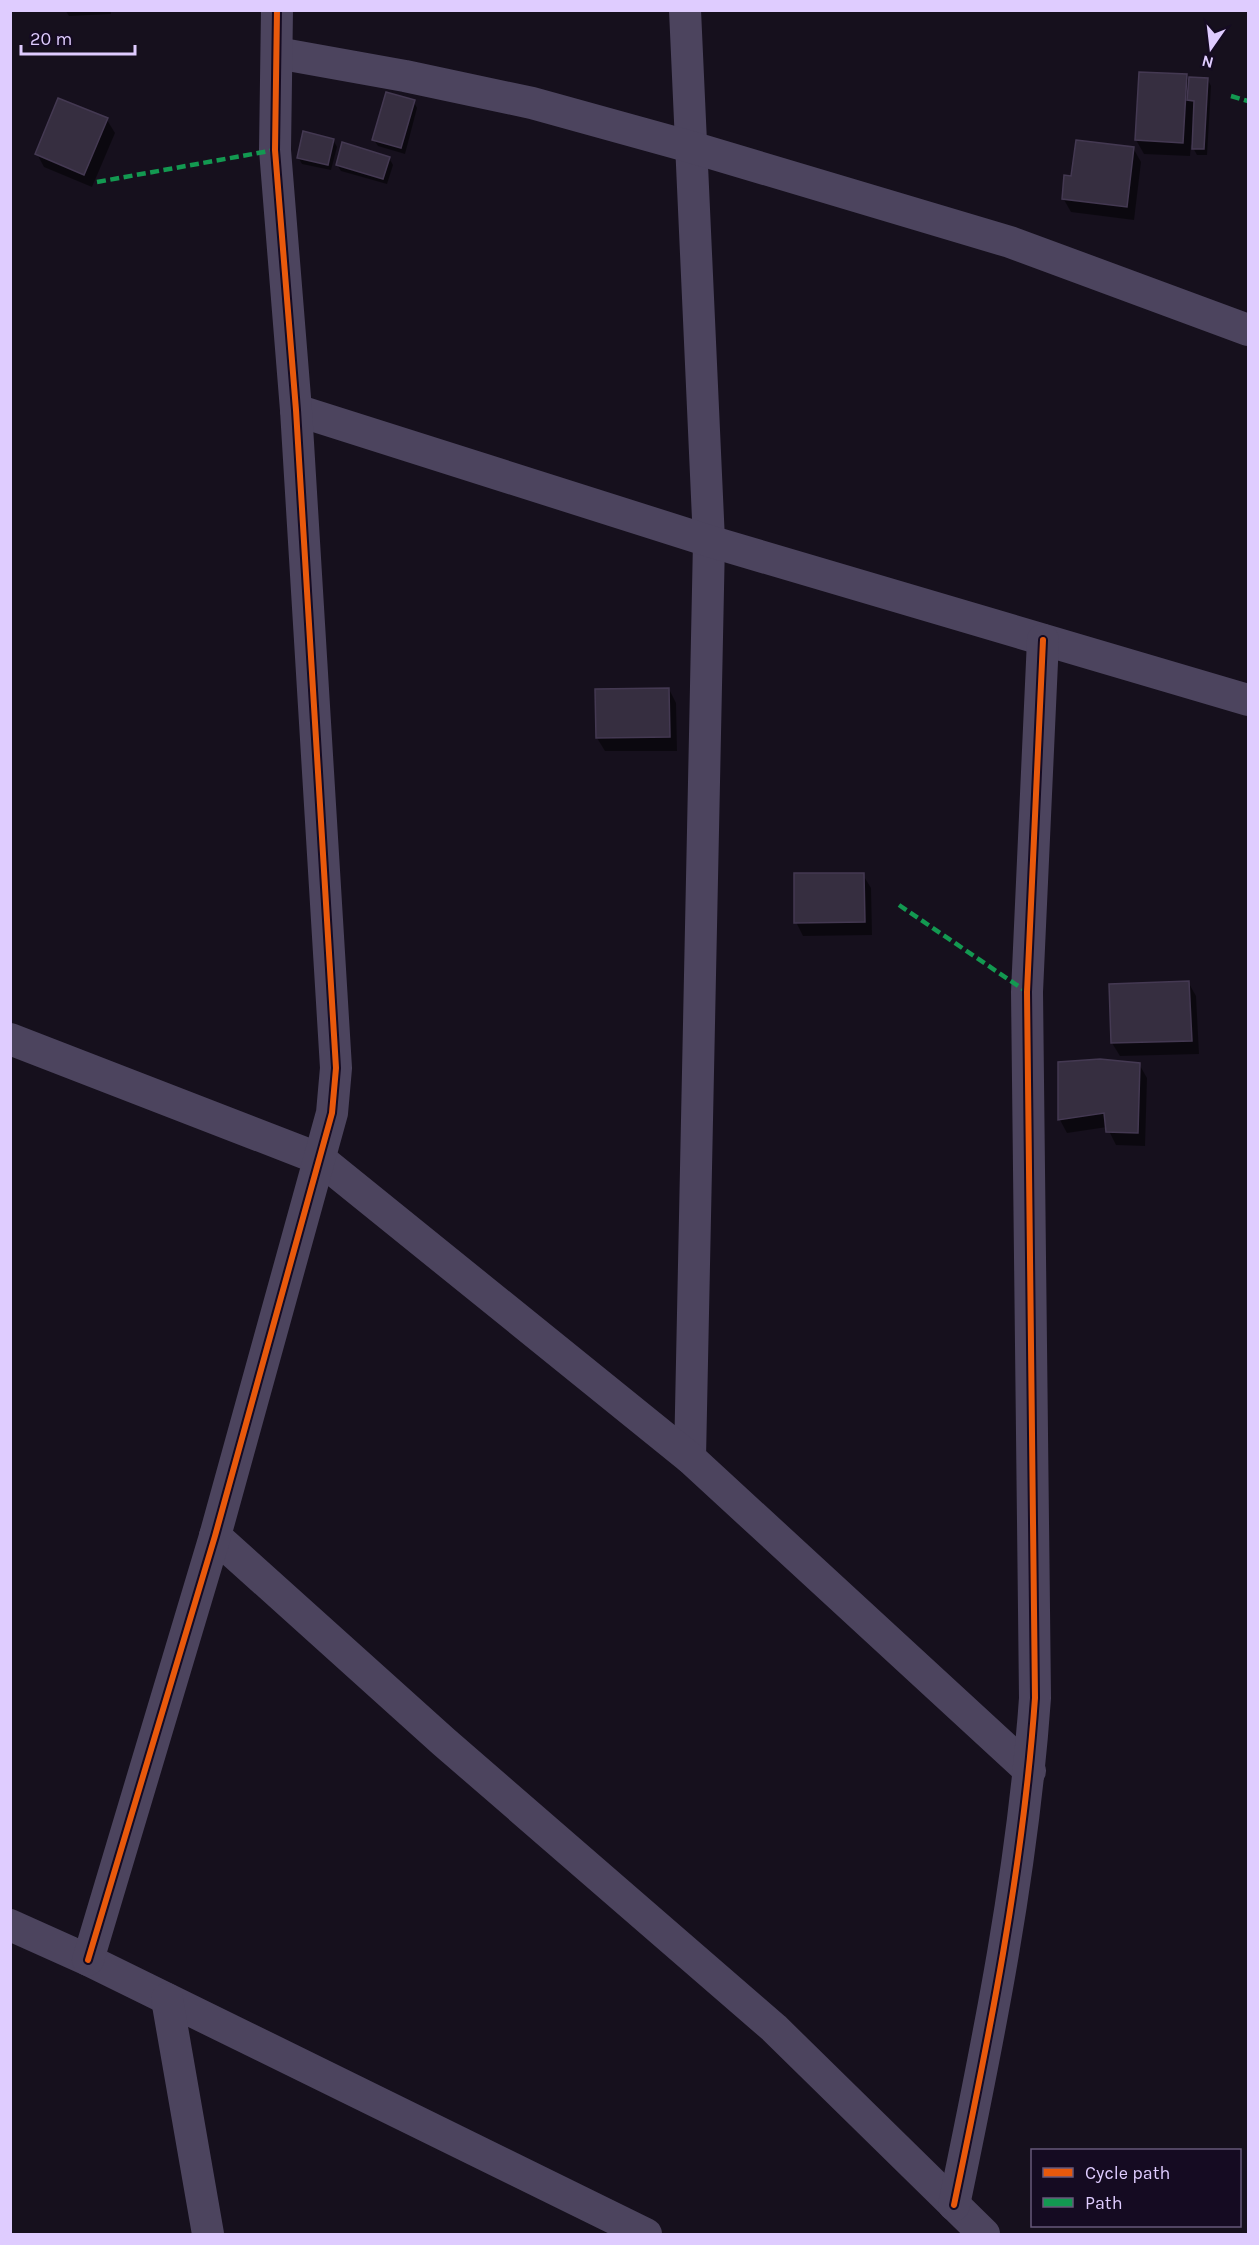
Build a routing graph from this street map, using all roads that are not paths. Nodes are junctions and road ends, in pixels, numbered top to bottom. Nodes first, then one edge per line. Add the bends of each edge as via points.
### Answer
1 (277, 10) edge
2 (685, 10) edge
3 (277, 53) junction
4 (691, 147) junction
5 (1248, 330) edge
6 (296, 410) junction
7 (709, 541) junction
8 (1042, 640) junction
9 (1248, 700) edge
10 (10, 1039) edge
11 (320, 1159) junction
12 (690, 1458) junction
13 (215, 1536) junction
14 (1030, 1771) junction
15 (10, 1925) edge
16 (88, 1960) junction
17 (167, 1999) junction
18 (954, 2205) junction
19 (208, 2235) edge
20 (646, 2235) edge
21 (984, 2235) edge

1 - 3 street
2 - 4 street
3 - 4 street via 532,104
3 - 6 street via 275,150
4 - 5 street via 1010,242
4 - 7 street
6 - 7 street
6 - 11 street via 336,1068 332,1113
7 - 8 street
7 - 12 street
8 - 9 street
8 - 14 street via 1027,992 1035,1698
10 - 11 street
11 - 12 street
11 - 13 street
12 - 14 street
13 - 16 street
13 - 18 street via 444,1742 774,2028
14 - 18 street via 1010,1919
15 - 16 street
16 - 17 street
17 - 19 street
17 - 20 street
18 - 21 street

